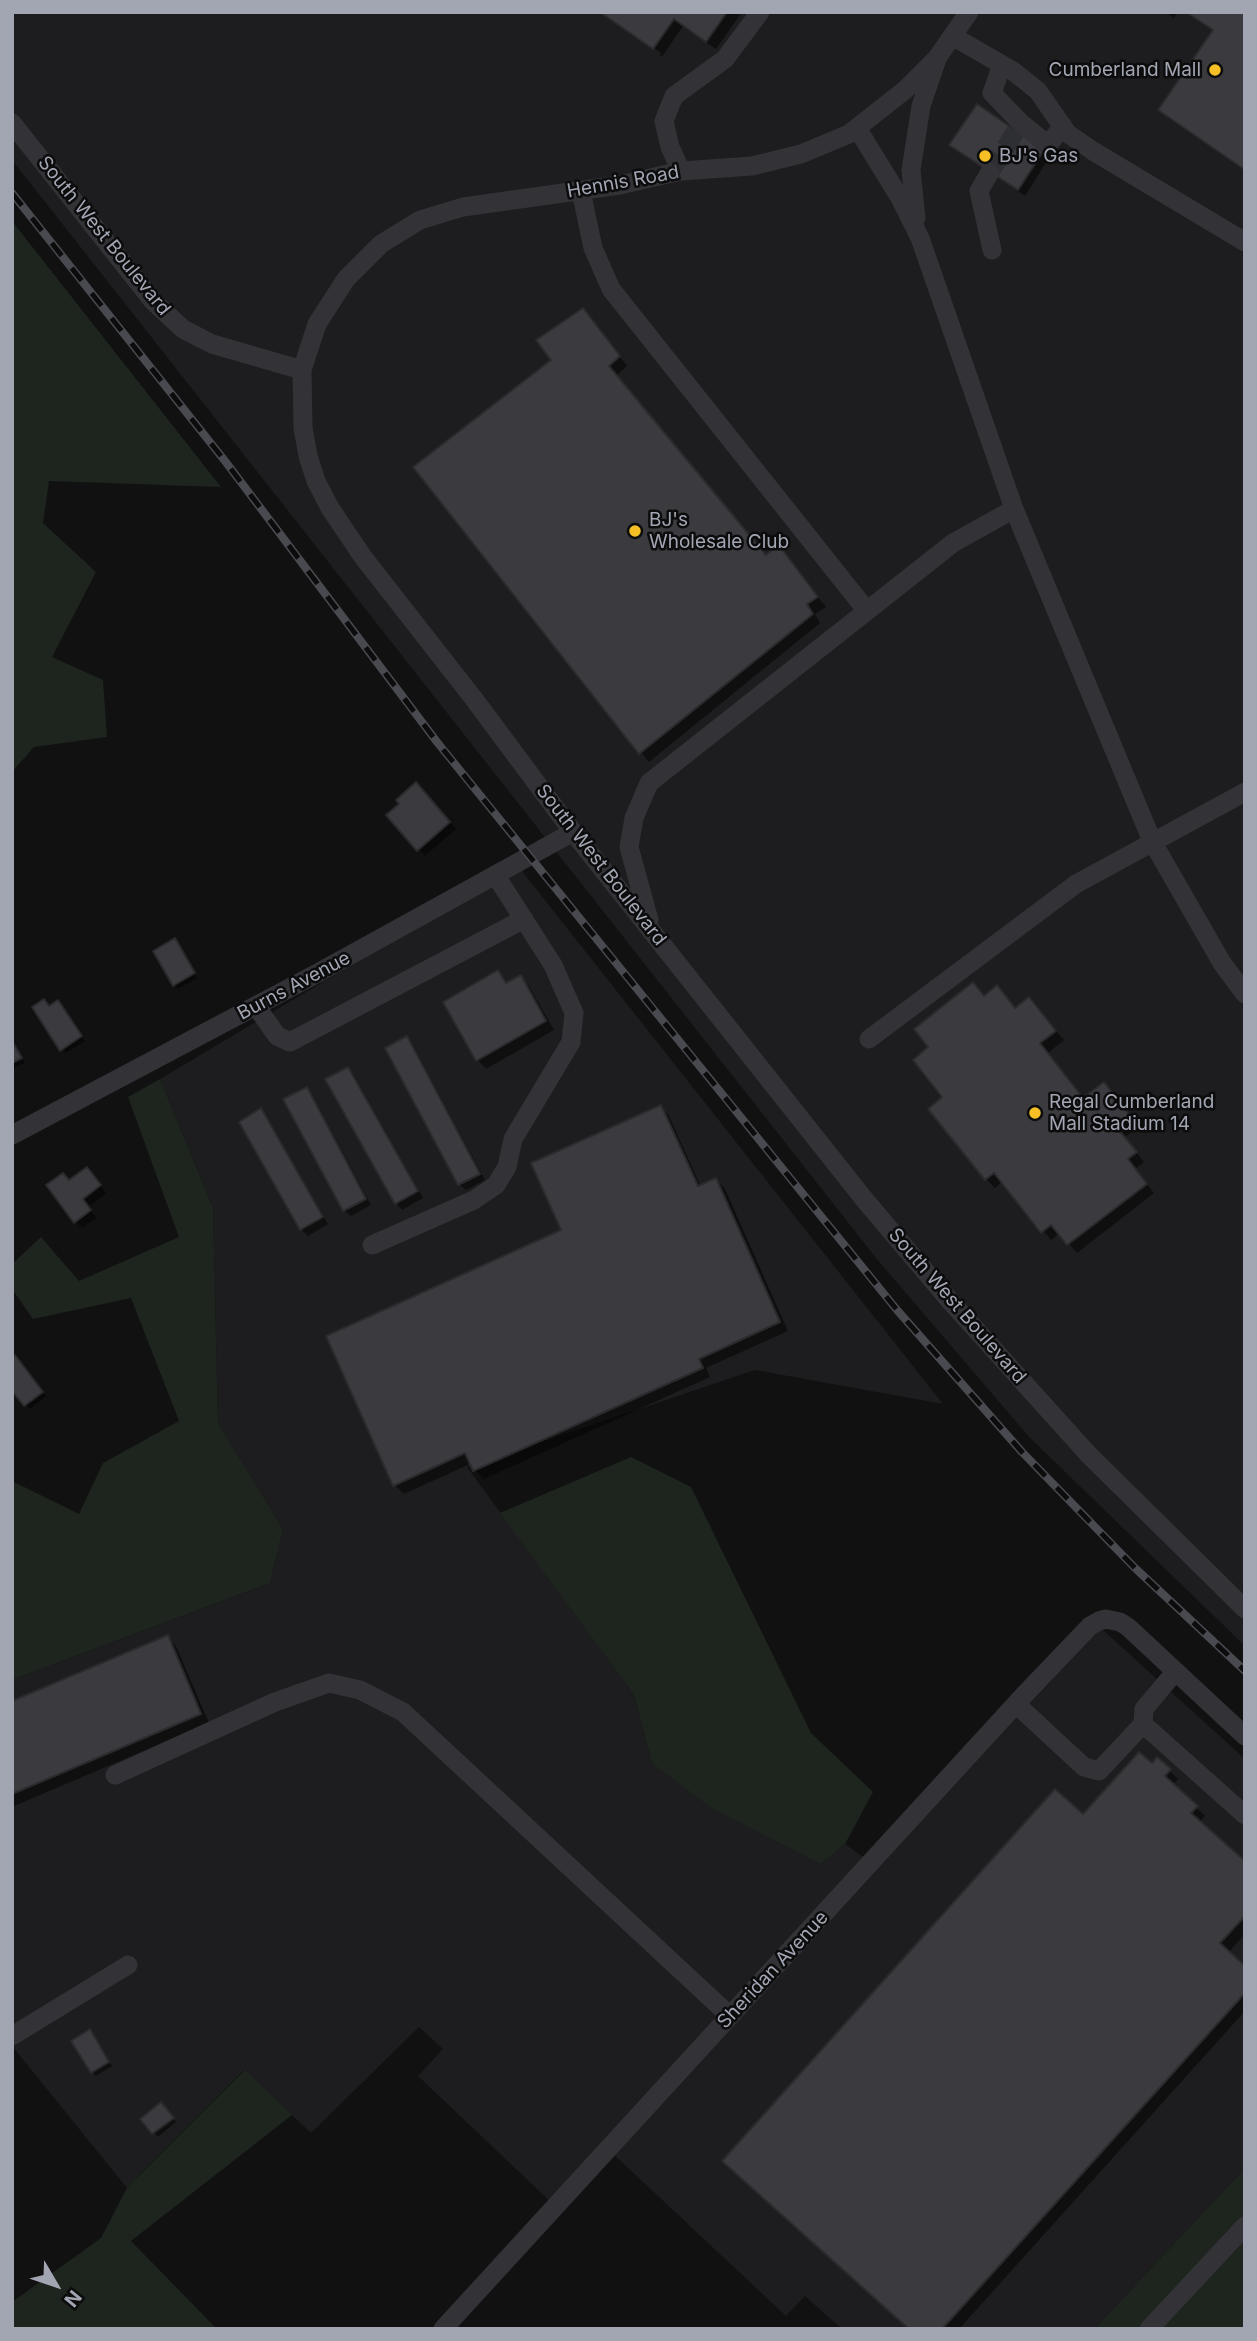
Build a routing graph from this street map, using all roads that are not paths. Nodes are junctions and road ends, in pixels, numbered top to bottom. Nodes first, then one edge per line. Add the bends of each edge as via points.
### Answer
1 (760, 12) edge
2 (969, 12) edge
3 (954, 37) junction
4 (937, 58) junction
5 (1002, 65) junction
6 (12, 123) edge
7 (1063, 126) junction
8 (857, 128) junction
9 (681, 171) junction
10 (990, 172) tunnel mouth
11 (581, 191) junction
12 (918, 233) junction
13 (1245, 242) edge
14 (992, 250) dead end
15 (302, 370) junction
16 (1014, 509) junction
17 (867, 611) junction
18 (1245, 792) edge
19 (573, 832) junction
20 (1152, 841) junction
21 (496, 876) junction
22 (524, 919) junction
23 (652, 930) junction
24 (1245, 994) edge
25 (256, 1006) junction
26 (869, 1039) dead end
27 (12, 1135) edge
28 (372, 1245) dead end
29 (1245, 1609) edge
30 (1175, 1672) junction
31 (1016, 1704) junction
32 (1143, 1724) junction
33 (1245, 1736) edge
34 (115, 1775) dead end
35 (1245, 1815) edge
36 (128, 1965) dead end
37 (730, 2016) junction
38 (12, 2036) edge
39 (1245, 2226) edge
40 (443, 2329) edge
41 (1149, 2329) edge

1 - 9 street via 725,59 674,96 664,121
2 - 3 street, Hennis Road
3 - 4 street, Hennis Road
3 - 5 street
4 - 8 street, Hennis Road
4 - 12 street via 920,106 911,170
5 - 7 street via 1038,91
5 - 7 street via 992,93 1019,128 1048,145
6 - 15 street, South West Boulevard via 153,300 183,330 212,344
7 - 13 street via 1093,151
8 - 9 street, Hennis Road via 778,160
8 - 12 street
9 - 11 street, Hennis Road
10 - 14 street via 979,191
11 - 15 street, Hennis Road via 463,207 420,220 381,244 331,299 317,324
11 - 17 street via 593,248 611,289
12 - 16 street
15 - 19 street, South West Boulevard via 301,409 308,456 330,508
16 - 17 street via 953,542
16 - 20 street
17 - 23 street via 649,783 634,818 629,847
18 - 20 street
19 - 21 street, Burns Avenue
19 - 23 street, South West Boulevard
20 - 24 street via 1222,963
20 - 26 street via 1040,909
21 - 22 street
21 - 25 street, Burns Avenue
22 - 25 street via 290,1042 276,1036
22 - 28 street via 553,965 574,1013 571,1042 513,1139 507,1167 496,1185 474,1200
23 - 29 street, South West Boulevard via 944,1293 1097,1463
25 - 27 street, Burns Avenue
30 - 31 street, Sheridan Avenue via 1128,1627 1099,1620
30 - 32 street via 1143,1709
30 - 33 street
31 - 32 street via 1084,1767 1099,1771
31 - 37 street, Sheridan Avenue
32 - 35 street
34 - 37 street via 275,1702 329,1684 360,1690 403,1712
36 - 38 street
37 - 40 street, Sheridan Avenue
39 - 41 street

